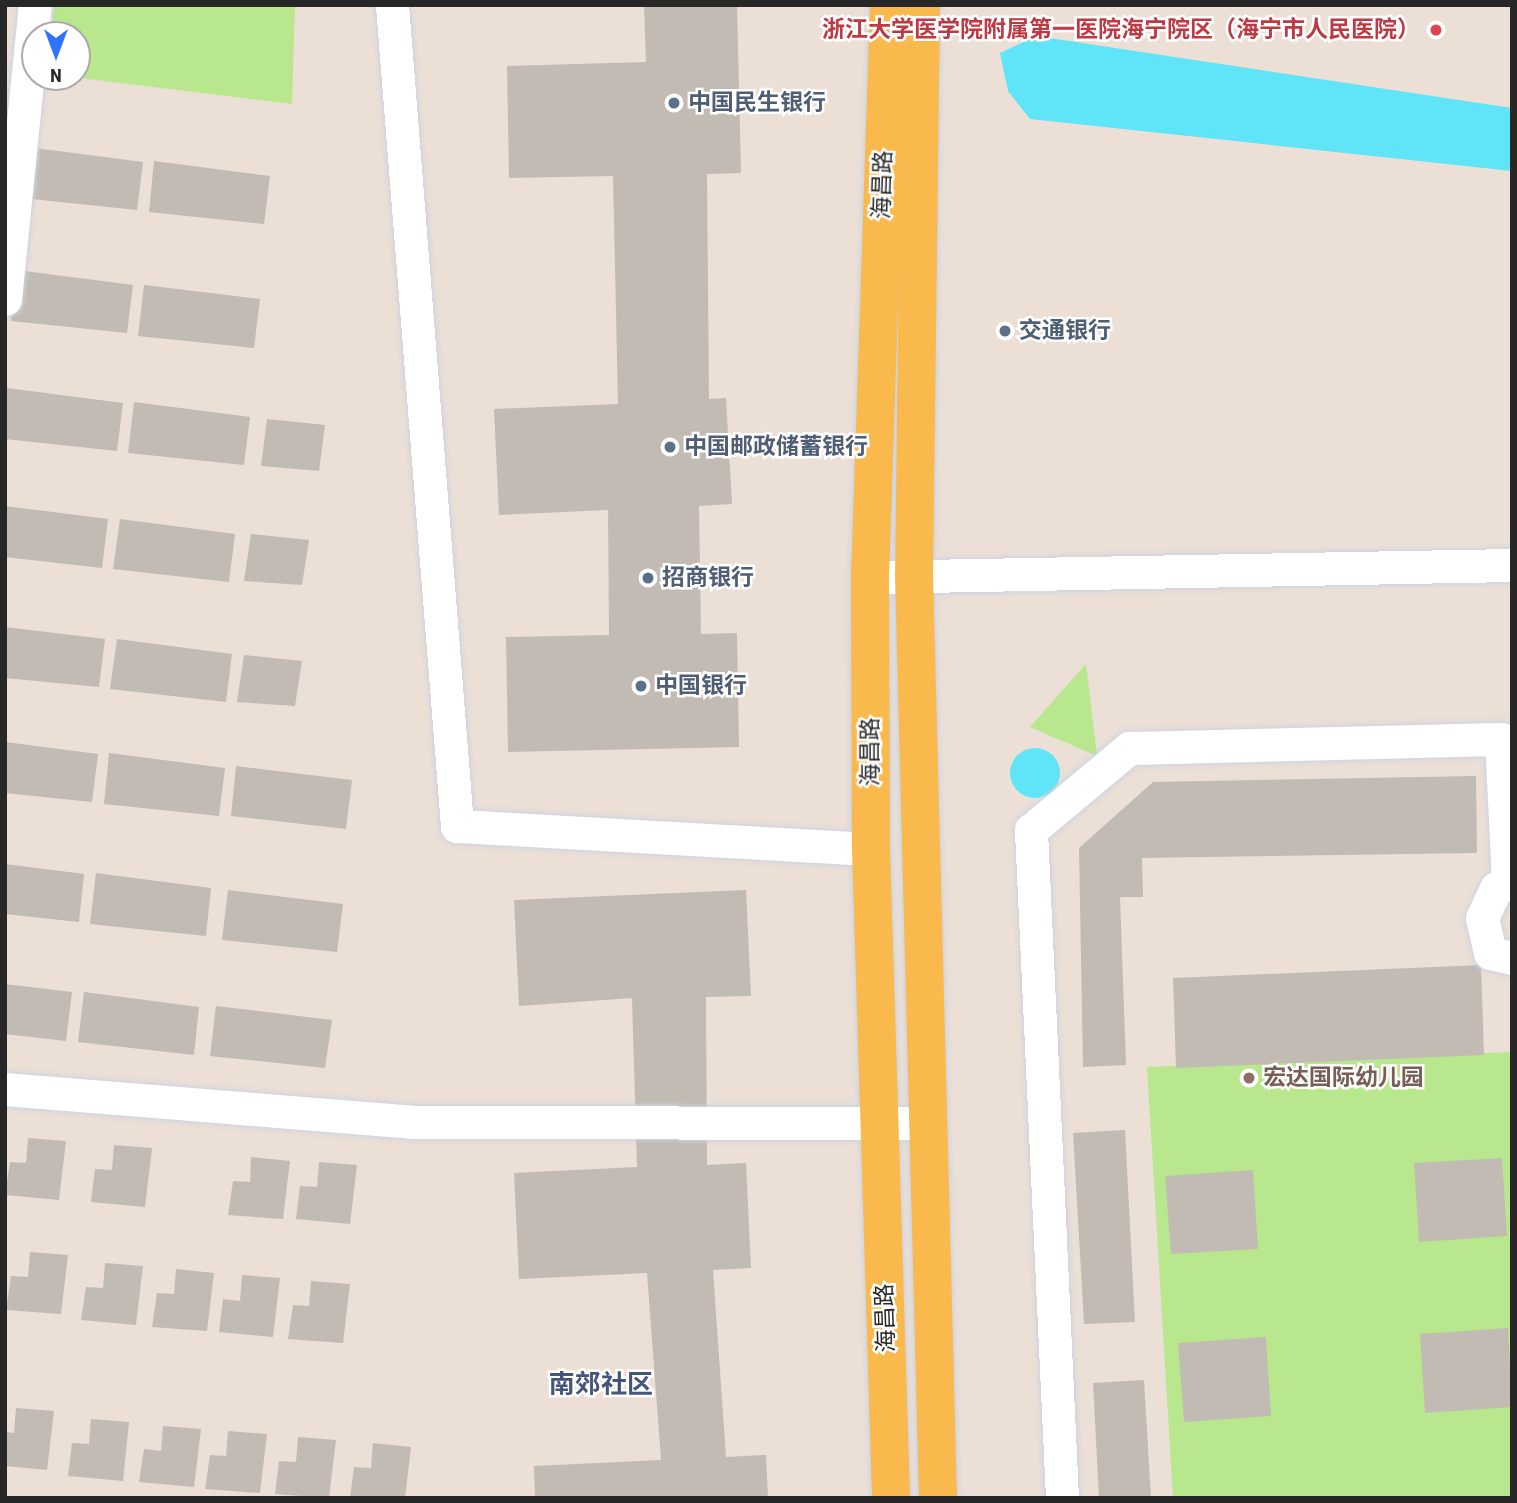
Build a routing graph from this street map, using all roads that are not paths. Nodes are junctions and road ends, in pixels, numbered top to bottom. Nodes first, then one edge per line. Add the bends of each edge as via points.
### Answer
1 (35, 5) edge
2 (391, 5) edge
3 (889, 5) edge
4 (921, 5) edge
5 (5, 299) edge
6 (1512, 565) edge
7 (914, 576) junction
8 (870, 577) junction
9 (871, 849) junction
10 (1510, 882) edge
11 (1512, 958) edge
12 (5, 1090) edge
13 (928, 1123) junction
14 (881, 1124) junction
15 (891, 1498) edge
16 (938, 1498) edge
17 (1062, 1498) edge

1 - 5 street
2 - 9 street via 457,827
3 - 8 main road, 海昌路
4 - 7 main road, 海昌路
6 - 7 street
7 - 8 street
7 - 13 main road, 海昌路
8 - 9 main road, 海昌路
9 - 14 main road, 海昌路
10 - 11 street via 1486,900 1482,937 1490,953
10 - 17 street via 1501,739 1129,748 1031,830
12 - 14 street via 411,1122
13 - 14 street
13 - 16 main road, 海昌路
14 - 15 main road, 海昌路

